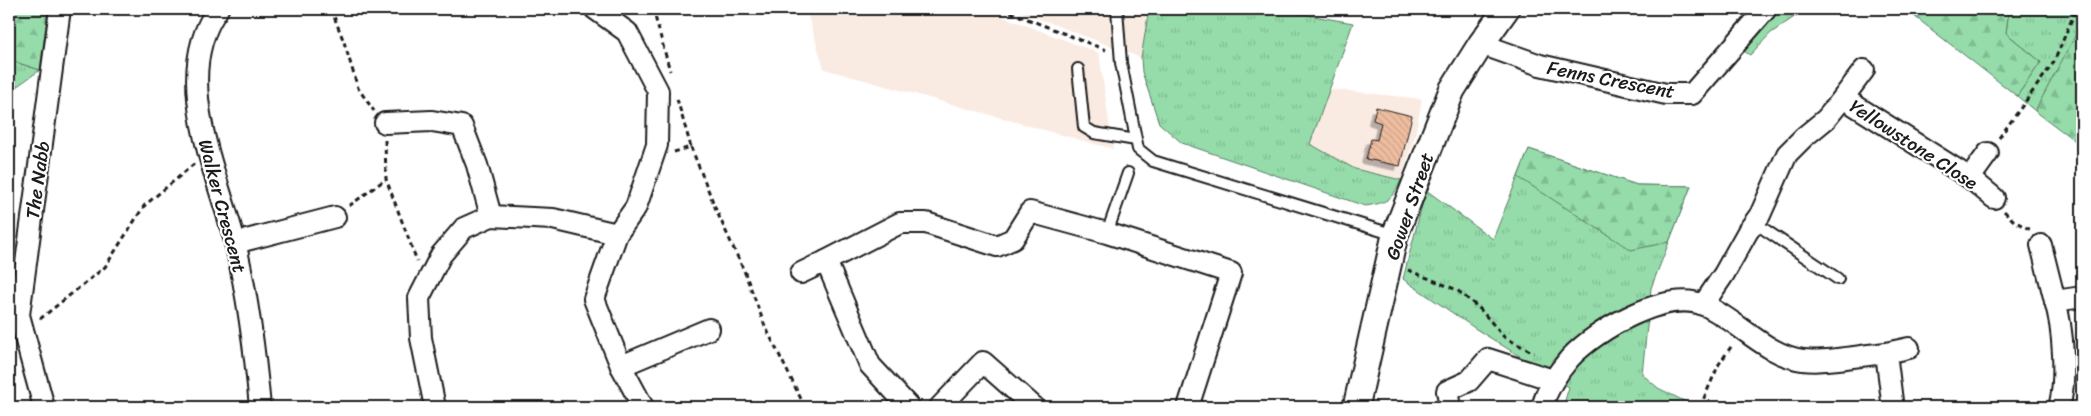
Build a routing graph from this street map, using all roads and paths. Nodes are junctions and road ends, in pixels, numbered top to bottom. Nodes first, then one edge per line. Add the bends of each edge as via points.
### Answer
1 (60, 9) edge
2 (218, 9) edge
3 (331, 9) edge
4 (595, 9) edge
5 (1002, 9) edge
6 (1117, 9) edge
7 (1506, 9) edge
8 (1766, 9) edge
9 (2076, 9) edge
10 (1481, 44) junction
11 (1121, 55) junction
12 (1078, 69) dead end
13 (1864, 70) dead end
14 (1843, 98) junction
15 (385, 123) junction
16 (1136, 140) junction
17 (691, 147) dead end
18 (209, 151) junction
19 (1988, 153) joint
20 (1128, 173) dead end
21 (1970, 178) junction
22 (386, 179) junction
23 (1994, 198) joint
24 (490, 216) junction
25 (335, 218) joint
26 (1755, 222) junction
27 (1108, 233) junction
28 (617, 234) junction
29 (1395, 235) junction
30 (235, 243) junction
31 (2041, 245) joint
32 (826, 261) junction
33 (1388, 262) junction
34 (801, 273) dead end
35 (429, 277) junction
36 (1838, 279) dead end
37 (2082, 297) edge
38 (2055, 301) junction
39 (1703, 305) junction
40 (709, 329) dead end
41 (1744, 329) junction
42 (24, 332) junction
43 (1909, 348) dead end
44 (1886, 353) junction
45 (621, 366) junction
46 (1557, 374) junction
47 (1892, 401) dead end
48 (44, 407) edge
49 (260, 407) edge
50 (435, 407) edge
51 (643, 407) edge
52 (805, 407) edge
53 (909, 407) edge
54 (940, 407) edge
55 (1034, 407) edge
56 (1188, 407) edge
57 (1356, 407) edge
58 (1450, 407) edge
59 (1542, 407) edge
60 (1700, 407) edge
61 (2059, 407) edge

1 - 42 street, The Nabb via 19,315
2 - 18 street, Walker Crescent via 209,21 198,56 198,106
3 - 15 path via 358,88
4 - 28 street via 626,32 658,91 657,145 636,207
5 - 11 path
6 - 11 lane
7 - 10 street, Gower Street
8 - 10 street, Fenns Crescent via 1692,94 1666,94 1540,65
9 - 19 path via 2054,62
10 - 29 street, Gower Street via 1452,90
11 - 16 lane
12 - 16 lane via 1084,127 1094,133
13 - 14 street
14 - 21 street, Yellowstone Close
14 - 26 street, Yellowstone Close via 1826,119 1788,154
15 - 22 path
15 - 24 street via 432,121 462,126 477,165
16 - 29 lane via 1138,149 1153,160
17 - 52 path via 765,326
18 - 30 street, Walker Crescent
18 - 42 path via 144,206 105,266
19 - 21 street
20 - 27 lane
21 - 23 street, Yellowstone Close
22 - 25 path
22 - 35 path via 414,257
23 - 31 path via 2014,221 2036,234
24 - 28 street via 553,218
24 - 35 street via 464,228 442,254
25 - 30 street
26 - 36 lane
26 - 39 street, Yellowstone Close
27 - 32 street via 1030,212 1013,239 997,246 926,223 900,223
27 - 56 street via 1231,272
28 - 45 street via 594,298
29 - 33 street, Gower Street
30 - 49 street, Walker Crescent via 252,326
31 - 38 street
32 - 34 street
32 - 53 street via 870,365
33 - 46 path via 1457,290 1480,309 1504,337
33 - 57 street, Gower Street
35 - 50 street via 419,298 421,338
37 - 38 street
38 - 61 street via 2061,321 2063,394
39 - 41 street
39 - 46 street via 1667,302 1640,312 1588,342
40 - 45 street
41 - 44 street via 1760,342 1803,360
41 - 60 path via 1719,364
42 - 48 street, The Nabb
43 - 44 street
44 - 47 street
45 - 51 street
46 - 58 street via 1488,359 1469,380 1447,391
46 - 59 street
54 - 55 street via 984,362

